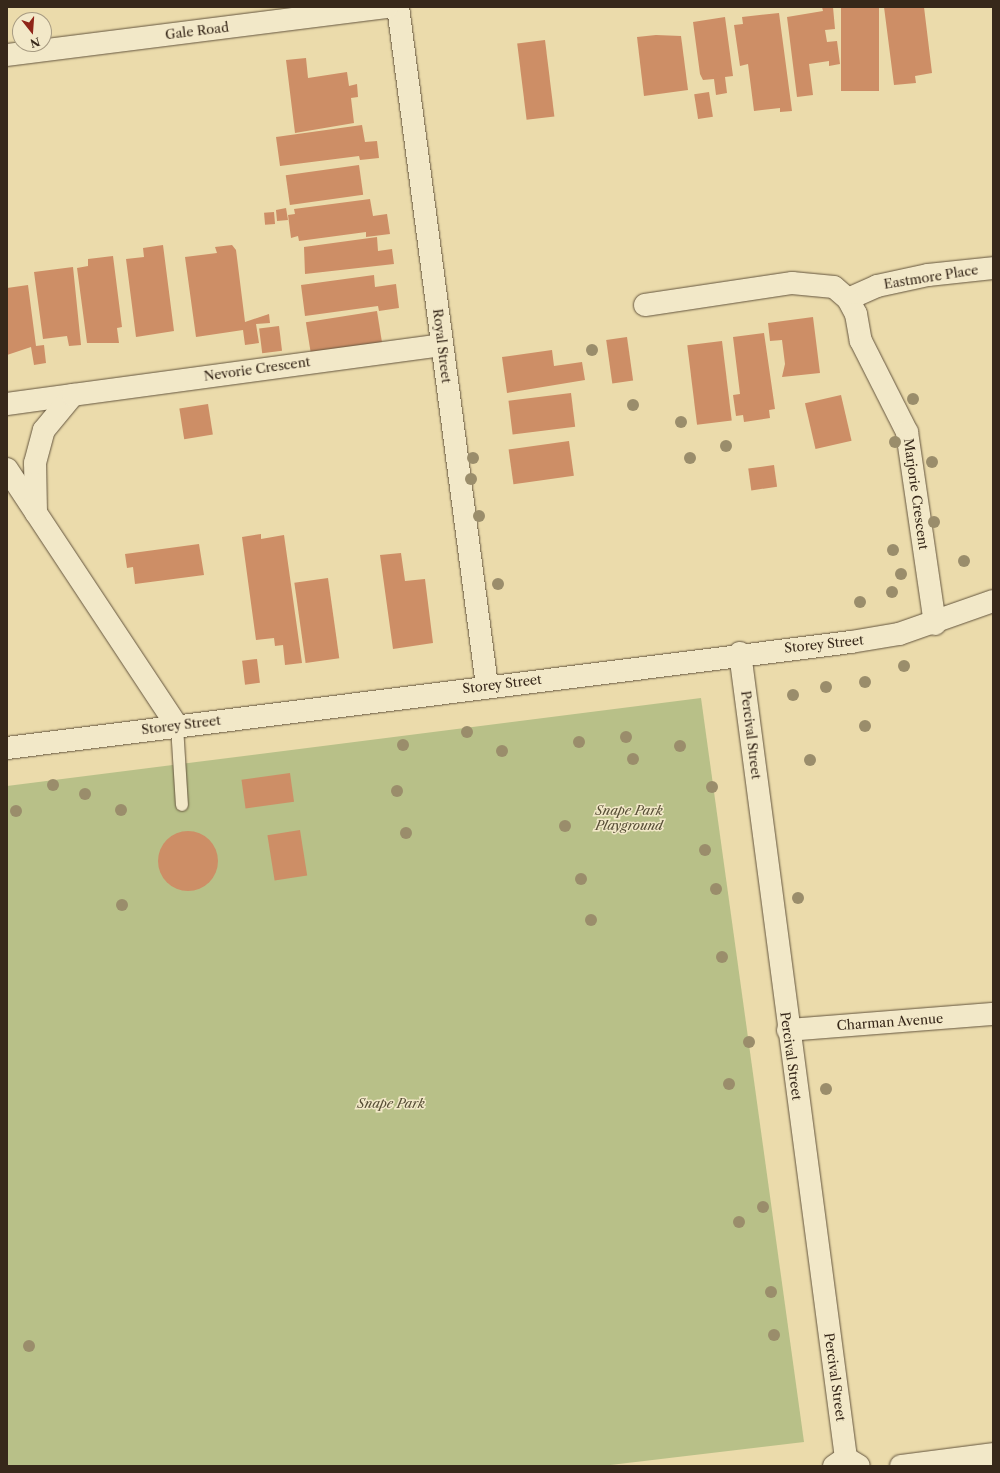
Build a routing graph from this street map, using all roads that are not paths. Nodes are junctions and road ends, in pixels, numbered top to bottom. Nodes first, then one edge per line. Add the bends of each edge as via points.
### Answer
1 (386, 7) edge
2 (398, 7) edge
3 (7, 55) edge
4 (993, 268) edge
5 (848, 299) junction
6 (645, 305) dead end
7 (442, 345) junction
8 (74, 395) junction
9 (7, 404) edge
10 (7, 469) edge
11 (36, 513) junction
12 (993, 601) edge
13 (935, 624) junction
14 (740, 653) junction
15 (487, 686) junction
16 (177, 726) junction
17 (7, 748) edge
18 (182, 805) dead end
19 (993, 1014) edge
20 (788, 1030) junction
21 (993, 1454) edge
22 (846, 1463) edge
23 (901, 1466) edge

1 - 3 street, Gale Road
2 - 7 street, Royal Street
4 - 5 street, Eastmore Place via 899,281 877,286
5 - 6 street, Marjorie Crescent via 834,287 792,283
5 - 13 street, Marjorie Crescent via 856,314 861,341 907,432
7 - 8 street, Nevorie Crescent
7 - 15 street, Royal Street
8 - 9 street, Nevorie Crescent
8 - 11 street via 44,430 35,463
10 - 11 street
11 - 16 street
12 - 13 street, Storey Street
13 - 14 street, Storey Street via 858,641
14 - 15 street, Storey Street
14 - 20 street, Percival Street
15 - 16 street, Storey Street
16 - 17 street, Storey Street
16 - 18 lane
19 - 20 street, Charman Avenue
20 - 22 street, Percival Street
21 - 23 street

